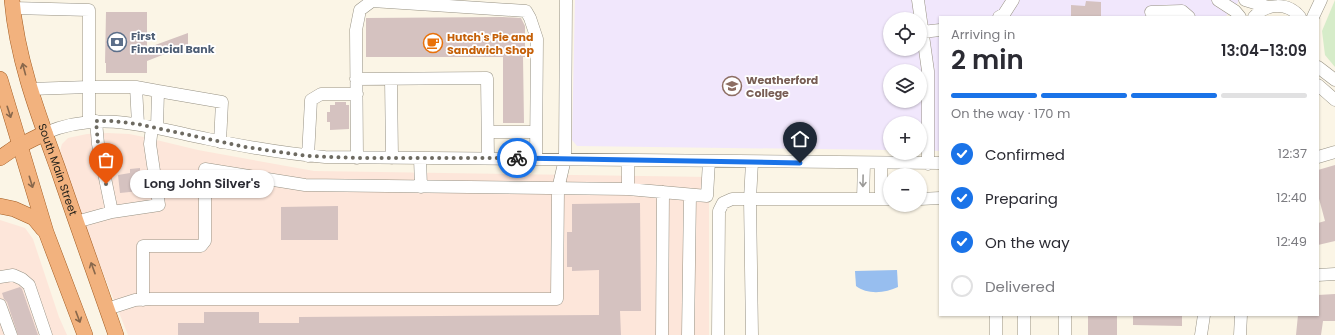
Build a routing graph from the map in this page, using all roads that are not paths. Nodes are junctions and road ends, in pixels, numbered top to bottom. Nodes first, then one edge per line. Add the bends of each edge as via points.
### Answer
1 (566, 0) edge
2 (918, 0) edge
3 (1013, 0) edge
4 (1218, 0) edge
5 (1245, 0) edge
6 (1296, 0) edge
7 (1321, 0) edge
8 (13, 4) edge
9 (1271, 6) junction
10 (1151, 10) edge
11 (920, 12) edge
12 (1001, 16) edge
13 (1188, 16) edge
14 (1239, 16) edge
15 (1255, 16) edge
16 (1299, 16) edge
17 (1313, 16) edge
18 (939, 30) edge
19 (927, 31) edge
20 (926, 56) edge
21 (1319, 68) edge
22 (0, 79) edge
23 (356, 79) junction
24 (391, 79) junction
25 (1335, 80) edge
26 (1319, 86) edge
27 (90, 87) junction
28 (136, 87) junction
29 (30, 89) junction
30 (158, 91) junction
31 (357, 94) junction
32 (1335, 100) edge
33 (93, 121) junction
34 (138, 124) junction
35 (155, 127) junction
36 (488, 132) junction
37 (536, 132) junction
38 (45, 133) junction
39 (220, 142) junction
40 (20, 145) junction
41 (1335, 152) edge
42 (308, 156) junction
43 (1319, 157) edge
44 (0, 158) edge
45 (357, 158) junction
46 (392, 158) junction
47 (420, 158) junction
48 (488, 158) junction
49 (536, 158) junction
50 (565, 159) junction
51 (628, 160) junction
52 (708, 161) junction
53 (752, 162) junction
54 (864, 164) junction
55 (881, 164) junction
56 (934, 164) edge
57 (883, 182) edge
58 (421, 187) junction
59 (558, 189) junction
60 (628, 190) junction
61 (663, 192) junction
62 (690, 195) junction
63 (927, 198) edge
64 (939, 198) edge
65 (750, 199) junction
66 (863, 199) junction
67 (883, 199) edge
68 (0, 206) edge
69 (112, 212) junction
70 (76, 222) junction
71 (46, 232) junction
72 (1335, 274) edge
73 (1319, 275) edge
74 (0, 277) edge
75 (143, 300) junction
76 (0, 305) edge
77 (107, 309) junction
78 (996, 316) edge
79 (1024, 316) edge
80 (1065, 316) edge
81 (1204, 316) edge
82 (1241, 316) edge
83 (10, 335) edge
84 (46, 335) edge
85 (85, 335) edge
86 (116, 335) edge
87 (662, 335) edge
88 (688, 335) edge
89 (718, 335) edge
90 (752, 335) edge
91 (996, 335) edge
92 (1024, 335) edge
93 (1065, 335) edge
94 (1201, 335) edge
95 (1240, 335) edge

1 - 50 street
2 - 11 street
3 - 12 street
4 - 14 street
5 - 9 street
6 - 9 street
7 - 17 street
8 - 27 street via 89,10
29 -> 8 main road, South Main Street via 17,38
9 - 15 street
9 - 16 street via 1282,6
10 - 13 street via 1182,11
18 - 19 street
20 - 56 street
21 - 25 street
22 -> 40 main road
23 - 24 street
23 - 31 street
23 - 37 street via 356,30 360,10 372,1 526,11 537,40
24 - 36 street via 487,78
24 - 46 street
26 - 32 street
27 - 28 street
27 - 29 street
27 - 33 street
28 - 30 street
28 - 34 street
29 - 38 main road, South Main Street
30 - 35 street
30 - 39 street via 222,102
31 - 42 street via 321,94 311,100
31 - 45 street
33 - 34 street
33 - 38 street
33 - 69 street
34 - 35 street
35 - 39 street
35 - 69 street via 150,144 159,205
36 - 37 street
36 - 48 street
37 - 49 street
38 - 40 main road
38 - 70 main road, South Main Street
39 - 42 street
40 - 44 main road
40 -> 71 main road
41 - 43 street
42 - 45 street
45 - 46 street
46 - 47 street
47 - 48 street
47 - 58 street
48 - 49 street
49 - 50 street
50 - 51 street
50 - 59 street
51 - 52 street
51 - 60 street
52 - 53 street
52 - 62 street via 706,196
53 - 54 street
53 - 65 street
54 - 55 street
54 -> 66 street
55 - 56 street
55 - 57 street
58 - 59 street
58 - 75 street via 305,185 205,169 205,241 201,246 143,246
59 - 60 street
59 - 75 street via 557,300
60 - 61 street
61 - 62 street
61 - 87 street
62 - 88 street
63 - 64 street
65 - 66 street
65 - 89 street via 723,202 719,211
65 - 90 street
66 - 67 street
68 - 71 main road via 18,210 34,218
69 - 70 street
77 -> 70 main road, South Main Street
71 -> 85 main road
72 - 73 street
74 - 84 street via 13,275 29,285
75 - 77 street
76 - 83 street
77 - 86 main road, South Main Street
78 - 91 street
79 - 92 street
80 - 93 street
81 - 94 street
82 - 95 street

